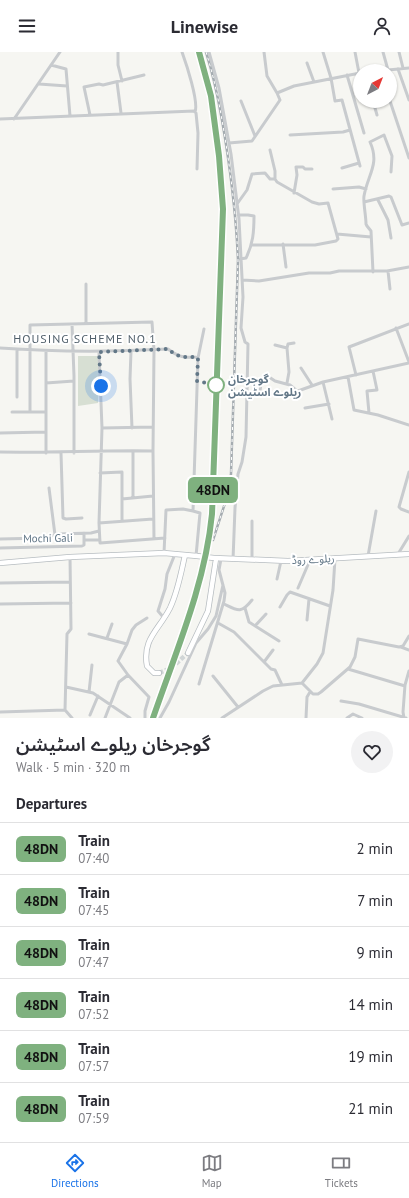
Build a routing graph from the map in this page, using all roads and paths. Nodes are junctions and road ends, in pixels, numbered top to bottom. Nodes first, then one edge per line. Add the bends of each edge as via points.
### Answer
1 (60, 52) edge
2 (118, 52) edge
3 (182, 52) edge
4 (209, 52) edge
5 (264, 52) edge
6 (323, 52) edge
7 (355, 52) edge
8 (383, 52) edge
9 (399, 52) edge
10 (307, 63) dead end
11 (358, 64) edge
12 (386, 64) edge
13 (51, 65) junction
14 (403, 68) junction
15 (409, 68) edge
16 (398, 69) joint
17 (353, 74) edge
18 (347, 75) junction
19 (144, 76) dead end
20 (331, 78) junction
21 (122, 81) junction
22 (117, 82) junction
23 (314, 82) junction
24 (38, 84) junction
25 (67, 86) junction
26 (277, 93) junction
27 (409, 100) edge
28 (240, 101) dead end
29 (375, 108) edge
30 (392, 108) edge
31 (195, 112) junction
32 (121, 113) junction
33 (90, 115) junction
34 (377, 115) dead end
35 (70, 116) junction
36 (0, 118) edge
37 (14, 119) junction
38 (350, 130) junction
39 (364, 133) dead end
40 (290, 135) dead end
41 (255, 136) junction
42 (229, 144) junction
43 (270, 150) dead end
44 (409, 158) edge
45 (342, 168) dead end
46 (197, 169) dead end
47 (312, 169) dead end
48 (391, 172) dead end
49 (275, 179) junction
50 (333, 189) dead end
51 (366, 189) junction
52 (294, 193) junction
53 (378, 200) junction
54 (364, 202) junction
55 (237, 204) junction
56 (238, 215) junction
57 (409, 223) edge
58 (337, 234) junction
59 (372, 237) junction
60 (391, 238) dead end
61 (252, 244) junction
62 (282, 244) junction
63 (240, 259) junction
64 (286, 267) dead end
65 (409, 267) edge
66 (388, 271) junction
67 (373, 272) junction
68 (242, 280) junction
69 (86, 284) dead end
70 (390, 289) dead end
71 (72, 324) junction
72 (86, 324) junction
73 (409, 324) edge
74 (396, 328) junction
75 (204, 329) dead end
76 (294, 343) dead end
77 (275, 345) dead end
78 (0, 348) edge
79 (286, 348) junction
80 (17, 349) junction
81 (29, 350) junction
82 (154, 350) junction
83 (46, 351) junction
84 (131, 351) junction
85 (73, 352) junction
86 (99, 352) junction
87 (198, 358) junction
88 (409, 362) edge
89 (302, 368) dead end
90 (373, 371) junction
91 (356, 375) junction
92 (348, 377) junction
93 (74, 381) junction
94 (323, 382) junction
95 (46, 383) junction
96 (287, 383) junction
97 (312, 385) junction
98 (296, 391) junction
99 (260, 392) junction
100 (246, 393) junction
101 (17, 397) dead end
102 (328, 404) junction
103 (305, 408) dead end
104 (12, 412) dead end
105 (30, 412) junction
106 (46, 412) junction
107 (369, 413) junction
108 (332, 419) dead end
109 (409, 425) edge
110 (153, 427) junction
111 (102, 428) junction
112 (132, 428) junction
113 (46, 432) junction
114 (0, 434) edge
115 (102, 451) junction
116 (133, 451) junction
117 (153, 451) junction
118 (0, 452) edge
119 (46, 453) junction
120 (61, 453) junction
121 (74, 453) junction
122 (122, 472) junction
123 (132, 472) junction
124 (409, 472) edge
125 (100, 473) junction
126 (49, 488) dead end
127 (153, 496) junction
128 (132, 498) junction
129 (122, 499) junction
130 (193, 511) junction
131 (376, 511) dead end
132 (409, 512) edge
133 (82, 518) dead end
134 (153, 519) junction
135 (122, 521) junction
136 (252, 521) dead end
137 (99, 523) junction
138 (100, 530) junction
139 (84, 533) junction
140 (55, 535) junction
141 (409, 536) edge
142 (165, 538) junction
143 (0, 539) edge
144 (154, 539) junction
145 (85, 540) junction
146 (100, 540) junction
147 (0, 548) edge
148 (164, 553) junction
149 (175, 554) junction
150 (398, 554) junction
151 (409, 554) edge
152 (185, 555) junction
153 (197, 556) junction
154 (368, 556) junction
155 (70, 557) junction
156 (335, 558) junction
157 (217, 559) junction
158 (233, 560) junction
159 (252, 560) junction
160 (281, 560) junction
161 (310, 560) junction
162 (0, 563) edge
163 (277, 579) dead end
164 (70, 582) junction
165 (0, 583) edge
166 (223, 585) junction
167 (298, 588) dead end
168 (309, 599) junction
169 (252, 600) dead end
170 (70, 603) junction
171 (0, 604) edge
172 (224, 604) junction
173 (330, 606) junction
174 (280, 607) dead end
175 (245, 608) junction
176 (266, 614) dead end
177 (147, 618) dead end
178 (164, 618) junction
179 (307, 620) dead end
180 (218, 623) junction
181 (112, 624) dead end
182 (255, 626) junction
183 (89, 634) dead end
184 (409, 636) edge
185 (107, 638) junction
186 (278, 641) dead end
187 (127, 644) junction
188 (401, 647) junction
189 (272, 650) dead end
190 (409, 650) edge
191 (188, 654) tunnel mouth
192 (264, 662) junction
193 (92, 665) dead end
194 (348, 669) junction
195 (409, 671) edge
196 (159, 674) dead end
197 (128, 675) junction
198 (213, 676) dead end
199 (302, 683) junction
200 (199, 684) dead end
201 (282, 685) junction
202 (405, 686) junction
203 (66, 687) junction
204 (89, 692) junction
205 (310, 692) junction
206 (404, 694) junction
207 (98, 696) junction
208 (409, 696) edge
209 (340, 701) dead end
210 (111, 705) junction
211 (238, 707) junction
212 (65, 710) junction
213 (0, 712) edge
214 (90, 715) dead end
215 (227, 717) edge
216 (72, 718) edge
217 (105, 718) edge
218 (129, 718) edge
219 (145, 718) edge
220 (160, 718) edge
221 (222, 718) edge
222 (306, 718) edge
223 (347, 718) edge
224 (362, 718) edge
225 (404, 718) edge

1 - 13 street
2 - 21 street
3 - 31 street via 196,101
4 - 42 street via 219,88
5 - 26 street via 267,76
6 - 20 street
7 - 11 street
8 - 12 street
9 - 14 street
10 - 23 street
13 - 24 street
13 - 25 street via 66,69
14 - 15 street
14 - 16 street
16 - 27 street
17 - 18 street
18 - 20 street
18 - 39 street
19 - 21 street
20 - 23 street
20 - 38 street via 335,101 342,100
21 - 22 street
22 - 32 street
22 - 33 street via 84,87
23 - 26 street
24 - 25 street
24 - 37 street
25 - 35 street
26 - 41 street via 280,100
28 - 41 street
29 - 34 street
30 - 44 street
31 - 32 street
31 - 46 street via 198,133
32 - 33 street
33 - 35 street
35 - 37 street
36 - 37 street
38 - 40 street
38 - 45 street via 360,165
41 - 42 street via 251,141
42 - 55 street
43 - 49 street via 276,171
47 - 52 street via 296,167 297,182
48 - 51 street via 392,156 384,135 370,142 374,158
49 - 52 street
49 - 55 street via 270,179 265,173 252,174 247,190
50 - 51 street
51 - 54 street
52 - 58 street via 316,203 328,203
53 - 54 street
53 - 57 street via 391,197 402,225
53 - 60 street via 388,220
54 - 59 street via 366,226 371,230
55 - 56 street
56 - 61 street via 254,216
56 - 63 street
58 - 59 street
58 - 62 street via 338,240 332,242 314,245
59 - 67 street
61 - 62 street
61 - 63 street via 246,258
62 - 64 street
63 - 68 street
65 - 66 street
66 - 67 street
66 - 70 street
67 - 68 street via 339,270 259,281
68 - 100 street via 241,328 248,344
69 - 72 street
71 - 72 street
71 - 81 street via 30,325
71 - 85 street
72 - 82 street via 152,322
73 - 74 street
74 - 88 street
74 - 91 street via 349,347
75 - 87 street
76 - 79 street via 288,344
77 - 79 street
78 - 80 street
79 - 96 street via 289,372
80 - 81 street
80 - 101 street
81 - 83 street
81 - 105 street
82 - 84 street
82 - 87 street via 168,349 185,358
82 - 110 street
83 - 85 street
83 - 95 street
84 - 86 street
84 - 112 street
85 - 86 street
85 - 93 street
86 - 111 street
87 - 130 street
88 - 90 street
89 - 97 street
90 - 91 street
90 - 107 street via 377,390 367,391
91 - 92 street
92 - 94 street
92 - 107 street via 352,409
93 - 95 street
93 - 121 street
94 - 97 street
94 - 102 street
95 - 106 street
96 - 98 street
96 - 99 street via 275,381 266,375 260,382
97 - 98 street
98 - 99 street via 284,396
99 - 100 street
100 - 158 street via 246,437 238,474
102 - 103 street
102 - 108 street
104 - 105 street
105 - 106 street
106 - 113 street
107 - 109 street
110 - 112 street
110 - 117 street
111 - 112 street
111 - 115 street
113 - 114 street
113 - 119 street
115 - 116 street
115 - 121 street
115 - 125 street
116 - 117 street
116 - 123 street
117 - 127 street
118 - 119 street
119 - 120 street
120 - 121 street
120 - 133 street via 63,518
122 - 123 street
122 - 125 street
122 - 129 street
123 - 128 street
124 - 132 street via 399,507
125 - 137 street
126 - 140 street
127 - 128 street
127 - 134 street
128 - 129 street
129 - 135 street
130 - 142 street via 166,510
130 - 153 street via 200,513
131 - 154 street
134 - 135 street
134 - 144 street
135 - 137 street
136 - 159 street
137 - 138 street
138 - 139 street
138 - 146 street
139 - 140 street
139 - 145 street, Mochi Gali
140 - 143 street via 44,538
141 - 150 street
142 - 144 street
142 - 148 street
144 - 146 street via 102,543
145 - 146 street
145 - 147 street, Mochi Gali via 82,546
148 - 149 main road, ریلوے روڈ
148 - 155 main road, ریلوے روڈ
149 - 152 main road, ریلوے روڈ
149 - 178 street via 158,611
150 - 151 main road, ریلوے روڈ
150 - 154 main road, ریلوے روڈ
152 - 153 main road, ریلوے روڈ
152 - 178 main road via 178,585
153 - 157 main road, ریلوے روڈ, bridge
154 - 156 main road, ریلوے روڈ
155 - 162 main road, ریلوے روڈ
155 - 164 street
156 - 161 main road, ریلوے روڈ
156 - 173 street
157 - 158 main road, ریلوے روڈ
157 - 166 street
157 - 191 main road via 208,611
158 - 159 main road, ریلوے روڈ
159 - 160 main road, ریلوے روڈ
160 - 161 main road, ریلوے روڈ
160 - 163 street
161 - 167 street
164 - 165 street
164 - 170 street
166 - 172 street
166 - 220 street via 216,616 196,643
168 - 173 street
168 - 174 street via 289,592
168 - 179 street
169 - 175 street
170 - 171 street
170 - 203 street via 71,629 67,634
172 - 175 street via 235,610
172 - 180 street
173 - 199 street via 323,653
175 - 182 street via 248,622
176 - 182 street
177 - 187 street via 132,630
178 - 196 main road via 147,644 145,653 147,666
180 - 192 street via 234,632
180 - 200 street
181 - 185 street
182 - 186 street
183 - 185 street
184 - 188 street
185 - 187 street
187 - 197 street via 118,662
188 - 190 street
188 - 194 street via 358,639 355,657
189 - 192 street
192 - 201 street via 275,670
193 - 204 street
194 - 202 street
194 - 205 street via 319,693
195 - 202 street
197 - 210 street via 119,682
197 - 219 street via 149,697
198 - 211 street
199 - 201 street
199 - 205 street
201 - 211 street via 263,691
202 - 206 street
203 - 204 street
203 - 212 street
204 - 207 street
205 - 222 street via 307,697
206 - 208 street
206 - 225 street
207 - 210 street
207 - 214 street
209 - 225 street
210 - 217 street
210 - 218 street
211 - 215 street
212 - 213 street
212 - 216 street
215 - 221 street
223 - 224 street via 353,714

